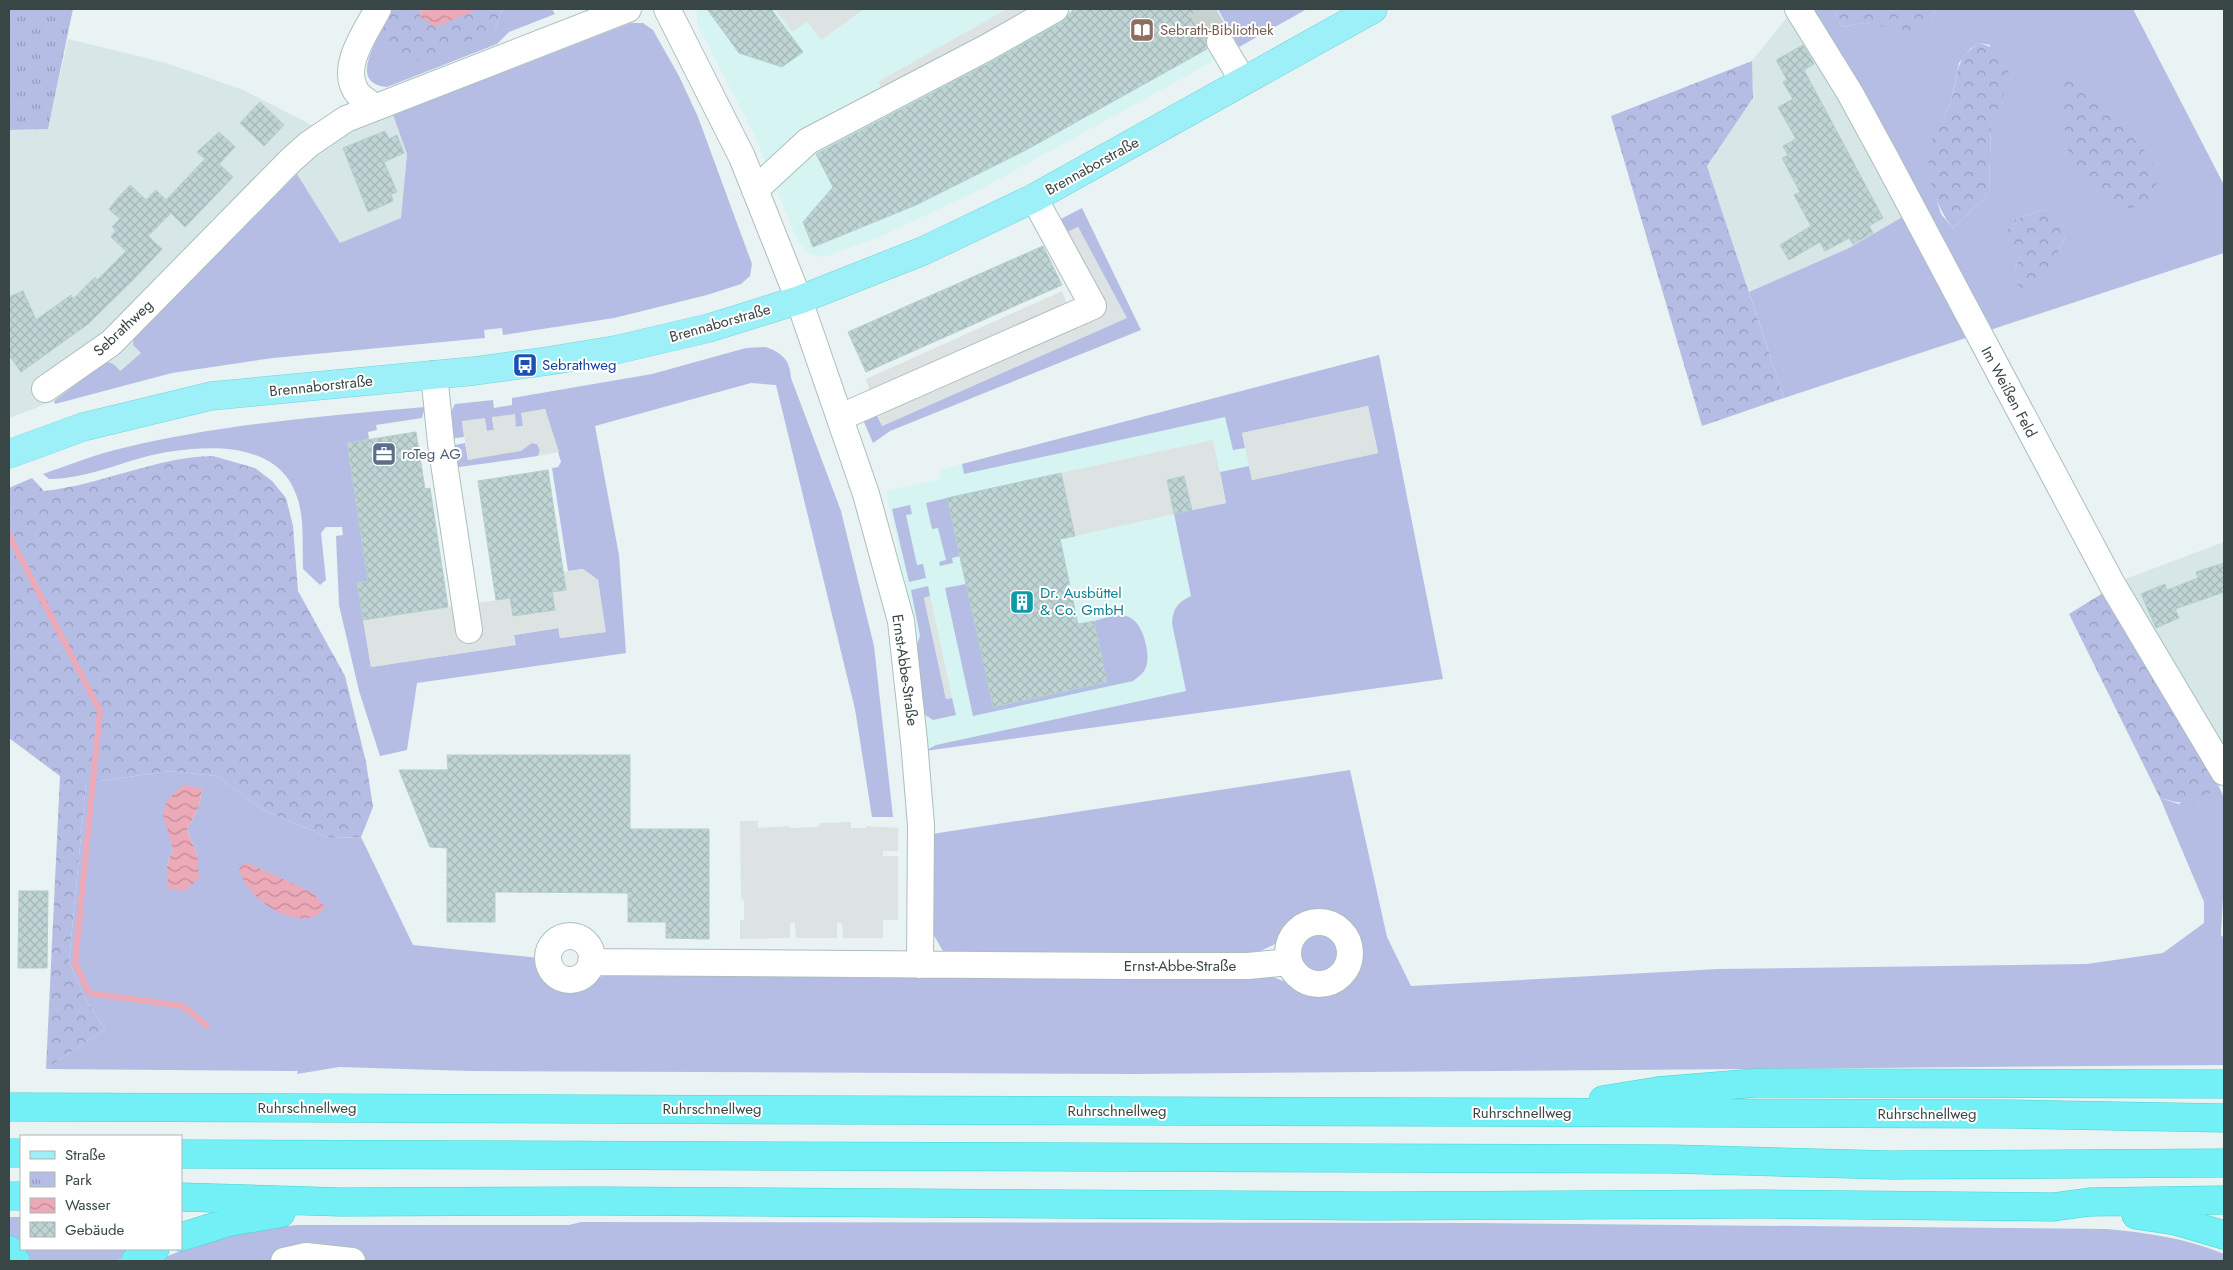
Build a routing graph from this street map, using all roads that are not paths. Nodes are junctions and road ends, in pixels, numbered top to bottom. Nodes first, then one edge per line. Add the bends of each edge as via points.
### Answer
1 (378, 9) edge
2 (628, 9) edge
3 (667, 9) edge
4 (1055, 9) edge
5 (1372, 9) edge
6 (1798, 9) edge
7 (1220, 42) tunnel mouth
8 (1242, 81) junction
9 (374, 106) junction
10 (755, 190) junction
11 (1034, 198) junction
12 (799, 300) junction
13 (434, 374) junction
14 (44, 389) dead end
15 (841, 417) junction
16 (9, 454) edge
17 (469, 630) dead end
18 (2224, 772) edge
19 (591, 962) dead end
20 (1289, 962) dead end
21 (920, 965) junction
22 (2224, 1084) edge
23 (9, 1107) edge
24 (1515, 1113) junction
25 (2224, 1118) edge
26 (182, 1154) edge
27 (2224, 1164) edge
28 (182, 1197) edge
29 (2224, 1200) edge
30 (341, 1202) junction
31 (2053, 1207) junction
32 (2224, 1235) edge
33 (182, 1237) edge
34 (9, 1250) edge
35 (153, 1250) edge
36 (16, 1261) edge
37 (135, 1261) edge
38 (284, 1261) edge
39 (352, 1261) edge

1 - 9 street via 358,49 350,78 358,94
2 - 9 street, Sebrathweg
3 - 10 street via 742,157
4 - 10 street via 808,141
5 - 8 main road, Brennaborstraße
6 - 18 street, Im Weißen Feld via 1850,93 2112,584
7 - 8 street
8 - 11 main road, Brennaborstraße
9 - 14 street, Sebrathweg via 346,119 309,144 111,343
10 - 12 street
11 - 12 main road, Brennaborstraße via 923,252
11 - 15 street via 1093,306
12 - 13 main road, Brennaborstraße via 709,328 615,350 525,365
12 - 15 street, Ernst-Abbe-Straße
13 - 16 main road, Brennaborstraße via 211,396 82,427
13 - 17 street via 441,444
15 - 21 street, Ernst-Abbe-Straße via 901,621 920,825
19 - 21 street, Ernst-Abbe-Straße
20 - 21 street, Ernst-Abbe-Straße via 1238,966
22 - 24 highway via 1755,1083 1658,1091
23 - 24 highway, Ruhrschnellweg
24 - 25 highway, Ruhrschnellweg
26 - 27 highway via 1662,1159 1889,1165
28 - 30 highway
29 - 31 highway via 2090,1202
30 - 31 highway
30 - 33 highway via 229,1222
31 - 32 highway via 2076,1213 2176,1221
34 - 36 highway
35 - 37 highway
38 - 39 street via 306,1256

